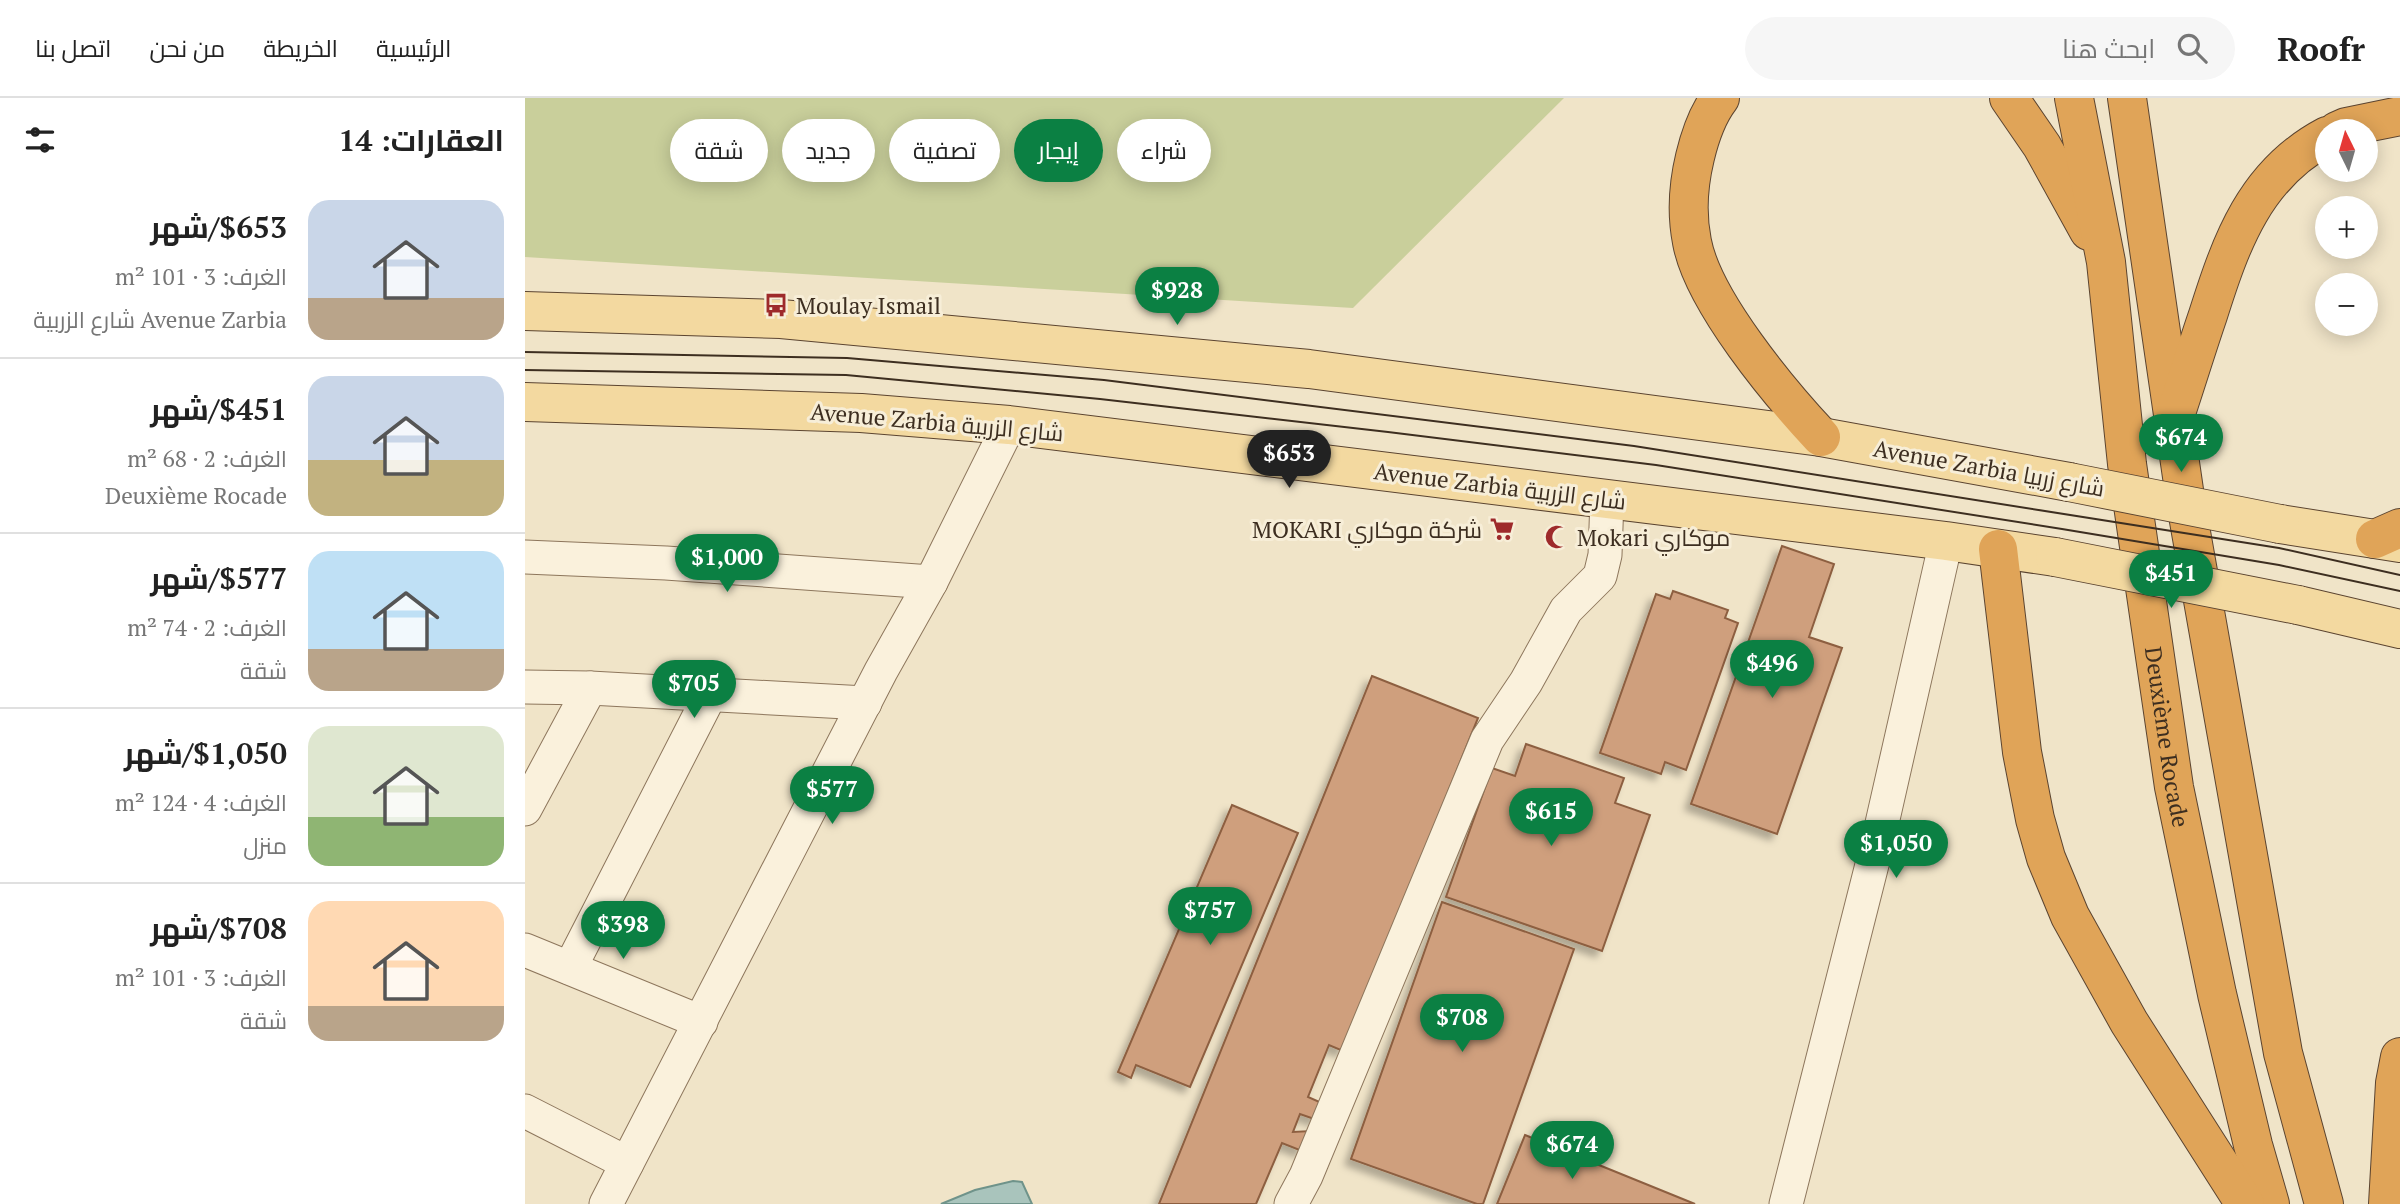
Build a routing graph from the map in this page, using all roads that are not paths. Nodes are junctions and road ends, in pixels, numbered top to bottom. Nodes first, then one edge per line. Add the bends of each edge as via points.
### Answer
1 (1720, 98) edge
2 (2009, 98) edge
3 (2074, 98) edge
4 (2127, 98) edge
5 (2400, 116) edge
6 (2378, 120) edge
7 (2315, 143) edge
8 (2106, 262) junction
9 (525, 311) edge
10 (525, 402) edge
11 (2173, 421) junction
12 (1009, 425) junction
13 (1821, 437) junction
14 (1607, 499) junction
15 (2392, 537) edge
16 (1946, 541) junction
17 (1998, 549) junction
18 (525, 557) edge
19 (931, 583) junction
20 (2400, 629) edge
21 (525, 687) edge
22 (590, 688) junction
23 (711, 693) junction
24 (865, 703) junction
25 (525, 809) edge
26 (525, 950) edge
27 (570, 968) junction
28 (701, 1022) junction
29 (2400, 1057) edge
30 (525, 1111) edge
31 (627, 1163) junction
32 (606, 1204) edge
33 (1291, 1204) edge
34 (1786, 1204) edge
35 (2245, 1204) edge
36 (2270, 1204) edge
37 (2324, 1204) edge
38 (2388, 1204) edge

1 - 13 highway via 1698,142 1690,176 1687,205 1692,244 1711,293 1793,407
2 - 8 highway via 2042,146
3 - 8 highway, Deuxième Rocade
4 - 11 highway
5 - 6 highway
7 - 11 highway via 2280,169 2235,235
8 - 36 highway, Deuxième Rocade via 2127,464 2174,787 2217,994
9 - 13 main road via 781,319 1309,369
10 - 12 main road, Avenue Zarbia شارع الزربية via 861,413
11 - 37 highway via 2283,1053
12 - 14 main road, Avenue Zarbia شارع الزربية
12 - 19 street
13 - 15 main road, Avenue Zarbia شارع زربيا, bridge via 2280,524
14 - 16 main road, Avenue Zarbia شارع الزربية
14 - 33 street via 1600,576 1566,610 1487,740
16 - 17 main road, Avenue Zarbia شارع الزربية
16 - 34 street via 1878,841
17 - 20 main road, Avenue Zarbia شارع الزربية, bridge via 2298,605
17 - 35 highway via 2022,752 2046,858 2070,916 2129,1022
18 - 19 street
19 - 24 street
21 - 22 street
22 - 23 street
22 - 25 street
23 - 24 street
23 - 27 street
24 - 28 street
26 - 27 street
27 - 28 street
28 - 31 street
29 - 38 highway
30 - 31 street
31 - 32 street

